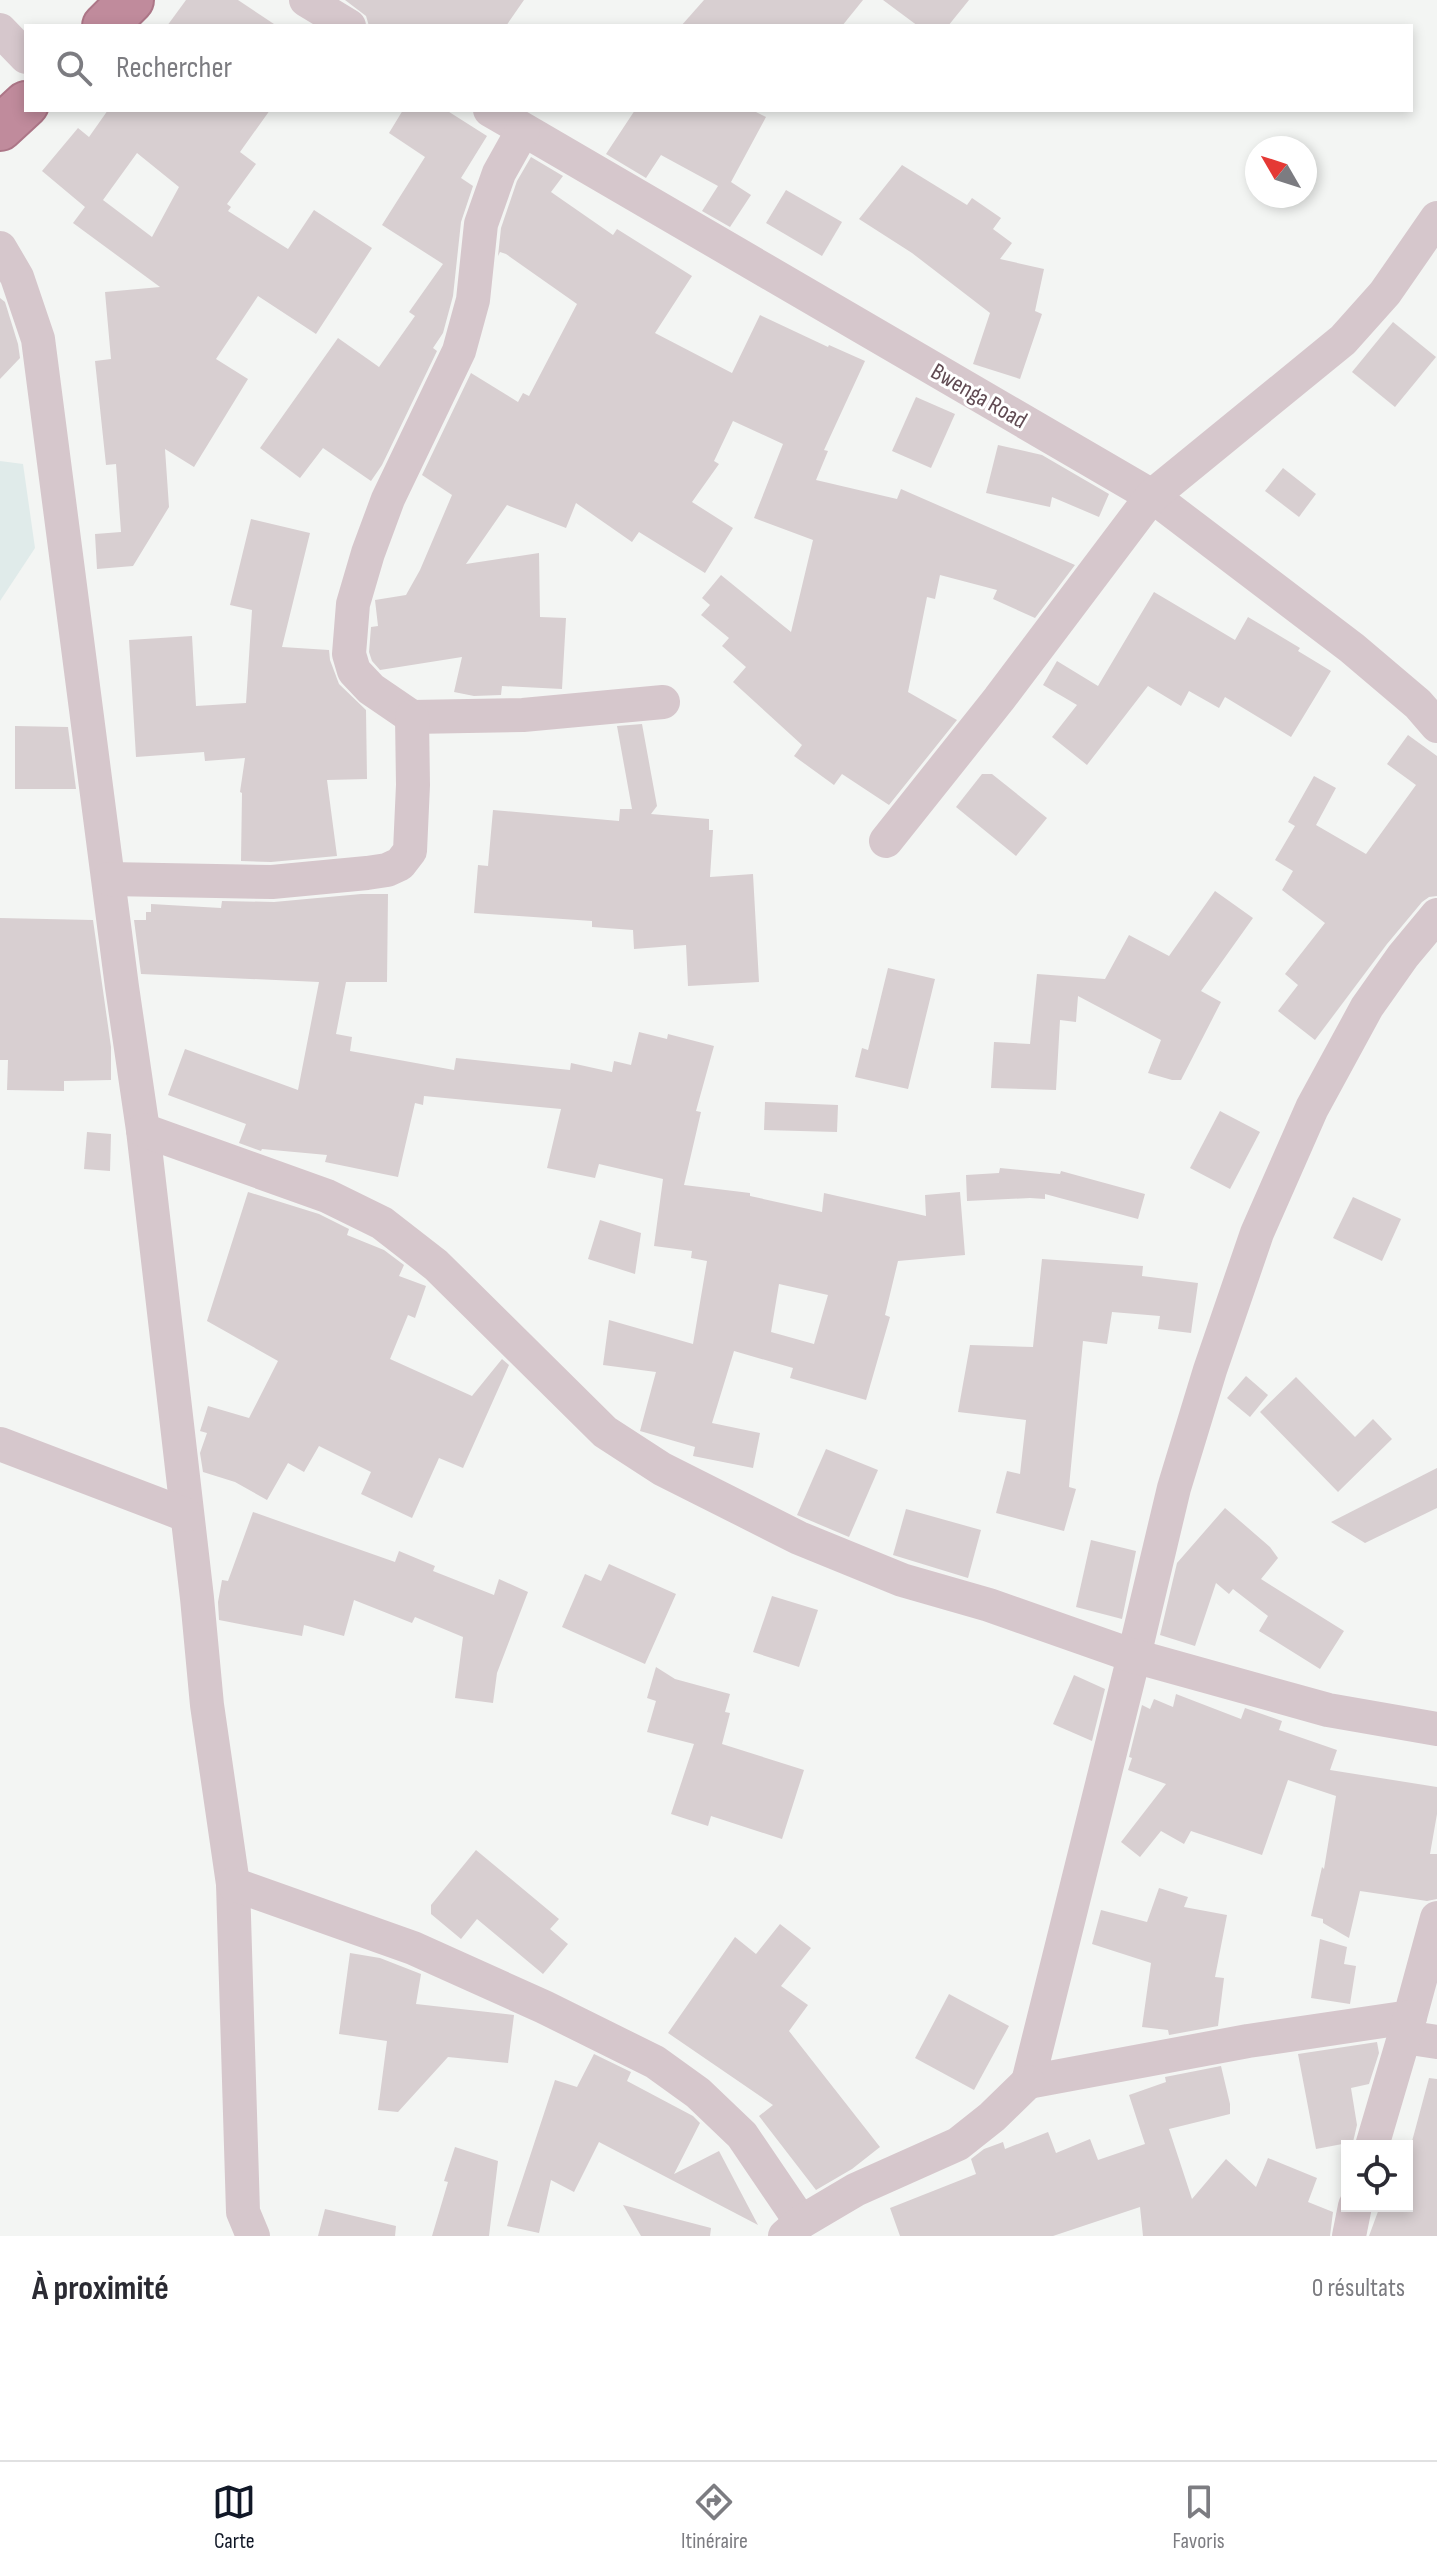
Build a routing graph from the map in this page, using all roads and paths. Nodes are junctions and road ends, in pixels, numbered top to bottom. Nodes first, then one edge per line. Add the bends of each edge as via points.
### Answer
1 (131, 0) edge
2 (306, 0) edge
3 (107, 24) edge
4 (346, 24) edge
5 (0, 30) edge
6 (24, 55) edge
7 (24, 106) edge
8 (493, 112) edge
9 (0, 128) edge
10 (523, 130) junction
11 (1437, 218) edge
12 (0, 248) edge
13 (1152, 496) junction
14 (663, 702) dead end
15 (412, 717) junction
16 (1437, 726) edge
17 (886, 841) dead end
18 (109, 879) junction
19 (1437, 915) edge
20 (143, 1130) junction
21 (0, 1444) edge
22 (186, 1515) junction
23 (1134, 1656) junction
24 (1437, 1729) edge
25 (233, 1884) junction
26 (1437, 1918) edge
27 (1417, 2032) edge
28 (1028, 2082) junction
29 (1374, 2140) edge
30 (1354, 2212) edge
31 (793, 2229) edge
32 (253, 2236) edge
33 (1349, 2236) edge

1 - 3 highway
2 - 4 street
5 - 6 street
7 - 9 highway
8 - 10 street, Bwenga Road
10 - 13 street, Bwenga Road
10 - 15 street via 499,173 481,224 463,340 388,499 353,604 349,654 354,671
11 - 13 street via 1385,293 1343,340
12 - 18 street via 17,277 38,339
13 - 16 street, Bwenga Road via 1352,648
13 - 17 street
14 - 15 street via 523,715
15 - 18 street via 410,851 400,864 367,873 272,882
18 - 20 street
19 - 23 street via 1367,1007 1312,1108 1257,1233 1174,1488
20 - 22 street
20 - 23 street via 327,1196 382,1223 436,1265 605,1432 662,1469 799,1538 902,1580
21 - 22 street
22 - 25 street
23 - 24 street via 1328,1710
23 - 28 street
25 - 31 street via 413,1948 655,2062 742,2135
25 - 32 street via 243,2212
26 - 27 street
27 - 28 street via 1248,2041
27 - 29 street
28 - 31 street via 958,2144 855,2190
30 - 33 street

